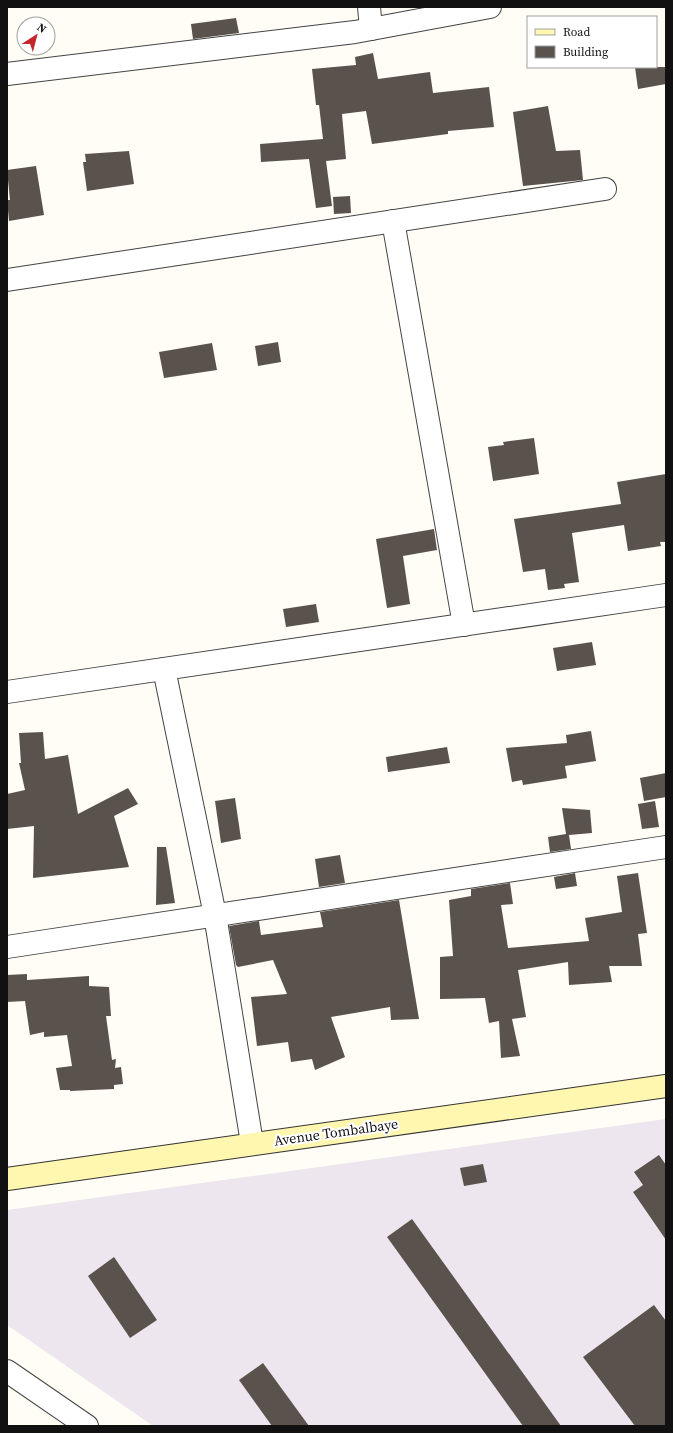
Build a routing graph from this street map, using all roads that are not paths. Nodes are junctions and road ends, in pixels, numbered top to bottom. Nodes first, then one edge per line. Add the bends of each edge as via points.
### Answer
1 (369, 7) edge
2 (490, 7) edge
3 (371, 29) junction
4 (7, 74) edge
5 (604, 190) dead end
6 (393, 221) junction
7 (7, 280) edge
8 (666, 595) edge
9 (464, 624) junction
10 (164, 669) junction
11 (7, 692) edge
12 (666, 847) edge
13 (215, 915) junction
14 (7, 947) edge
15 (666, 1086) edge
16 (252, 1143) junction
17 (7, 1179) edge
18 (7, 1371) edge
19 (87, 1426) edge

1 - 3 street
2 - 3 street
3 - 4 street
5 - 6 street
6 - 7 street
6 - 9 street
8 - 9 street
9 - 10 street
10 - 11 street
10 - 13 street
12 - 13 street
13 - 14 street
13 - 16 street
15 - 16 main road, Avenue Tombalbaye
16 - 17 main road, Avenue Tombalbaye
18 - 19 street

